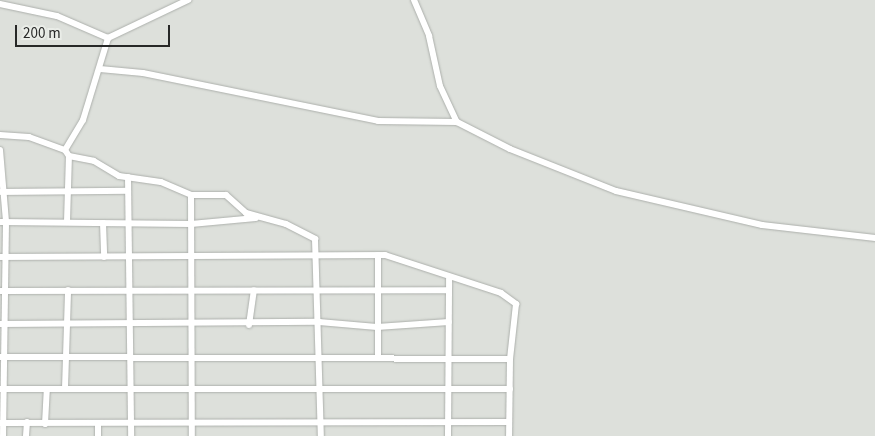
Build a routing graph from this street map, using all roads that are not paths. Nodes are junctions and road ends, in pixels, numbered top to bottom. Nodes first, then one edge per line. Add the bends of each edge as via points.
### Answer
1 (188, 0) edge
2 (414, 0) edge
3 (0, 4) edge
4 (108, 38) junction
5 (100, 69) junction
6 (457, 122) junction
7 (0, 135) edge
8 (0, 151) edge
9 (67, 153) junction
10 (128, 177) junction
11 (128, 191) junction
12 (2, 192) edge
13 (68, 192) junction
14 (191, 195) junction
15 (257, 218) junction
16 (3, 222) edge
17 (67, 222) junction
18 (103, 222) junction
19 (129, 222) junction
20 (191, 224) junction
21 (875, 238) edge
22 (318, 254) junction
23 (378, 255) junction
24 (3, 257) edge
25 (104, 257) junction
26 (193, 257) junction
27 (131, 258) junction
28 (449, 278) junction
29 (68, 290) junction
30 (131, 290) junction
31 (254, 290) junction
32 (319, 290) junction
33 (377, 290) junction
34 (448, 290) junction
35 (2, 291) edge
36 (192, 291) junction
37 (319, 322) junction
38 (449, 322) junction
39 (68, 323) junction
40 (131, 323) junction
41 (192, 323) junction
42 (1, 324) edge
43 (249, 325) junction
44 (377, 327) junction
45 (1, 357) edge
46 (66, 357) junction
47 (192, 357) junction
48 (320, 357) junction
49 (378, 357) junction
50 (131, 358) junction
51 (448, 358) junction
52 (510, 358) junction
53 (65, 388) junction
54 (2, 389) edge
55 (47, 389) junction
56 (448, 389) junction
57 (510, 389) junction
58 (131, 390) junction
59 (193, 390) junction
60 (319, 391) junction
61 (448, 421) junction
62 (27, 422) junction
63 (321, 422) junction
64 (509, 422) junction
65 (1, 423) edge
66 (98, 423) junction
67 (193, 423) junction
68 (45, 424) junction
69 (130, 426) junction
70 (3, 436) edge
71 (26, 436) edge
72 (98, 436) edge
73 (131, 436) edge
74 (192, 436) edge
75 (321, 436) edge
76 (448, 436) edge
77 (509, 436) edge

1 - 4 street
2 - 6 street via 429,36 440,86
3 - 4 street via 52,14
4 - 5 street
5 - 6 street via 143,74 378,121
5 - 9 street via 83,120
6 - 21 street via 510,149 616,191 762,225
7 - 9 street via 29,137
8 - 12 street
9 - 10 street via 94,160 114,174
9 - 13 street
10 - 11 street
10 - 14 street via 161,182
11 - 13 street
11 - 19 street
12 - 13 street
12 - 16 street
13 - 17 street
14 - 15 street via 226,196
14 - 20 street
15 - 20 street
15 - 22 street via 286,224 313,238
16 - 17 street
16 - 24 street
17 - 18 street
18 - 19 street
18 - 25 street
19 - 20 street
19 - 27 street
20 - 26 street
22 - 23 street
22 - 26 street
22 - 32 street
23 - 28 street via 410,262
23 - 33 street
24 - 25 street
24 - 35 street
25 - 27 street
26 - 27 street
26 - 36 street
27 - 30 street
28 - 34 street
28 - 52 street via 512,298 516,313
29 - 30 street
29 - 35 street
29 - 39 street
30 - 36 street
30 - 40 street
31 - 32 street
31 - 36 street
31 - 43 street
32 - 33 street
32 - 37 street
33 - 34 street
33 - 44 street
34 - 38 street
35 - 42 street
36 - 41 street
37 - 43 street
37 - 44 street
37 - 48 street
38 - 44 street
38 - 51 street
39 - 40 street
39 - 42 street
39 - 46 street
40 - 41 street
40 - 50 street
41 - 43 street
41 - 47 street
42 - 45 street
44 - 49 street
45 - 46 street
45 - 54 street
46 - 50 street
46 - 53 street
47 - 48 street
47 - 50 street
47 - 59 street
48 - 49 street
48 - 60 street
49 - 51 street
50 - 58 street
51 - 52 street
51 - 56 street
52 - 57 street
53 - 55 street
53 - 58 street
54 - 55 street
54 - 65 street
55 - 68 street
56 - 57 street
56 - 60 street
56 - 61 street
57 - 64 street
58 - 59 street
58 - 69 street
59 - 60 street
59 - 67 street
60 - 63 street
61 - 63 street
61 - 64 street
61 - 76 street
62 - 65 street
62 - 68 street
62 - 71 street
63 - 67 street
63 - 75 street
64 - 77 street
65 - 70 street
66 - 68 street
66 - 69 street
66 - 72 street
67 - 69 street
67 - 74 street
69 - 73 street

